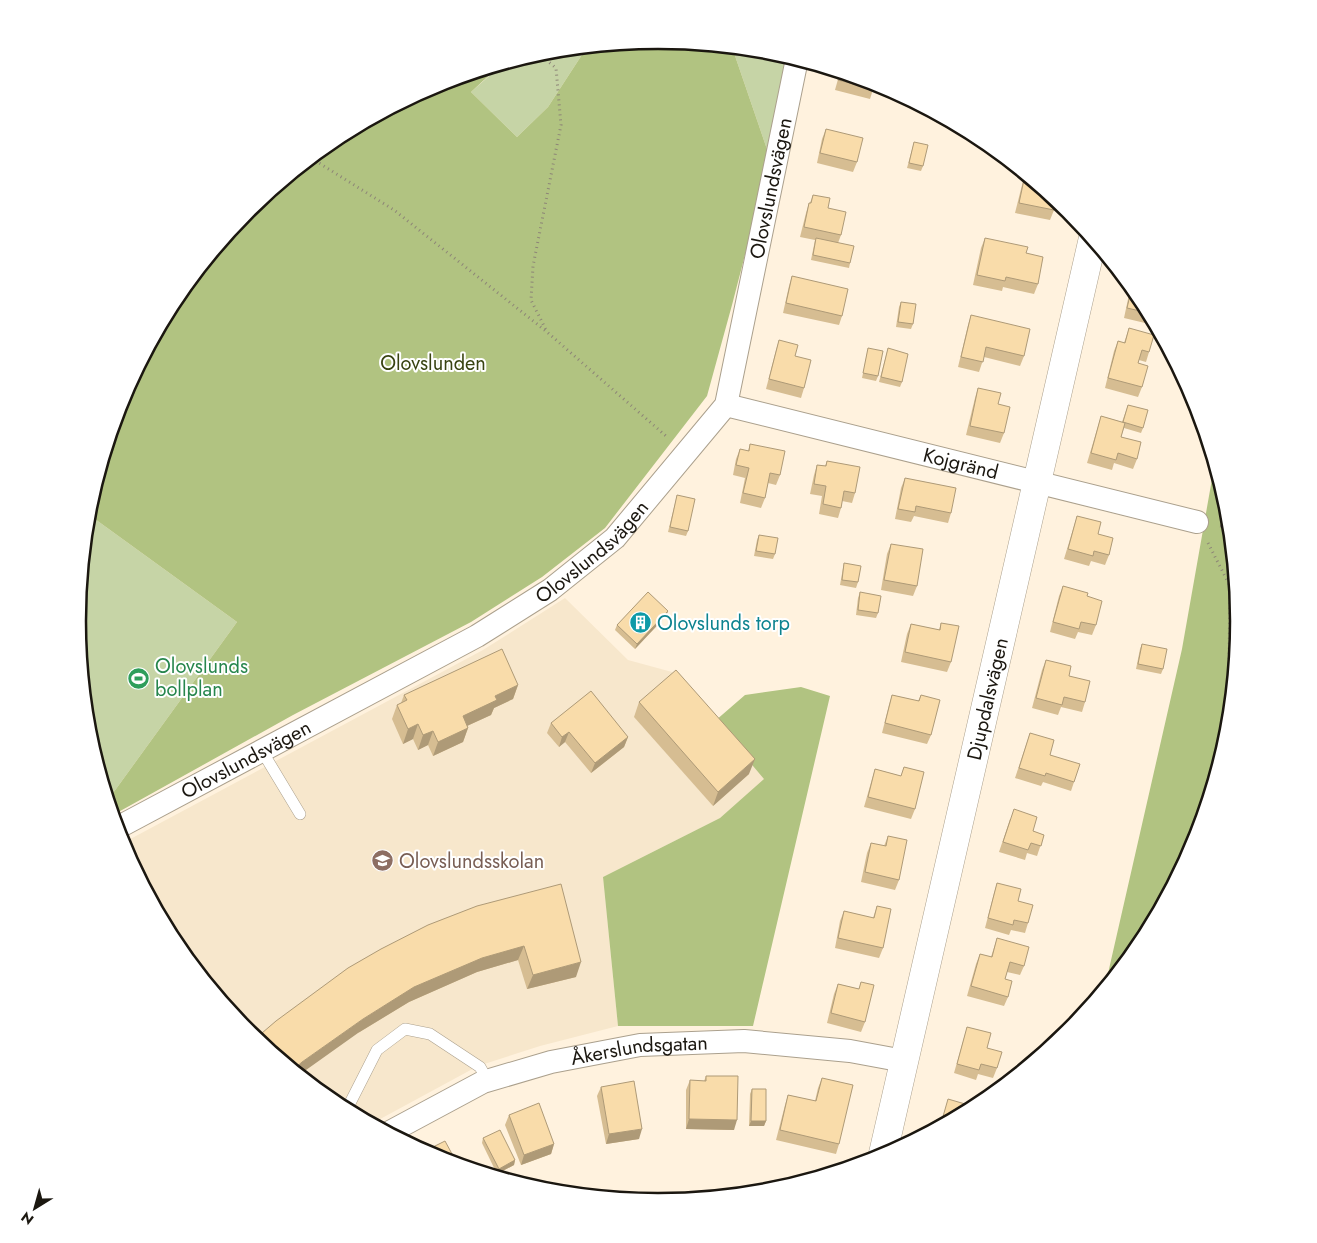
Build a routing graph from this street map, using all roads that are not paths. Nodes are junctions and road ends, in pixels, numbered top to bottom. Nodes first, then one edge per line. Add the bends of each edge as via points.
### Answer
1 (796, 66) edge
2 (1090, 246) edge
3 (726, 405) junction
4 (1036, 483) junction
5 (1197, 522) road end
6 (262, 751) junction
7 (300, 814) dead end
8 (123, 824) edge
9 (904, 1061) junction
10 (488, 1081) junction
11 (350, 1104) edge
12 (394, 1130) edge
13 (884, 1148) edge

1 - 3 street, Olovslundsvägen
2 - 4 street, Djupdalsvägen
3 - 4 street, Kojgränd
3 - 6 street, Olovslundsvägen via 615,538 550,590 476,636
4 - 5 street, Kojgränd
4 - 9 street, Djupdalsvägen
6 - 7 lane
6 - 8 street, Olovslundsvägen
9 - 10 street, Åkerslundsgatan via 850,1051 744,1041 640,1045 551,1062
9 - 13 street, Djupdalsvägen
10 - 11 lane via 480,1067 430,1034 405,1029 377,1050
10 - 12 street, Åkerslundsgatan

